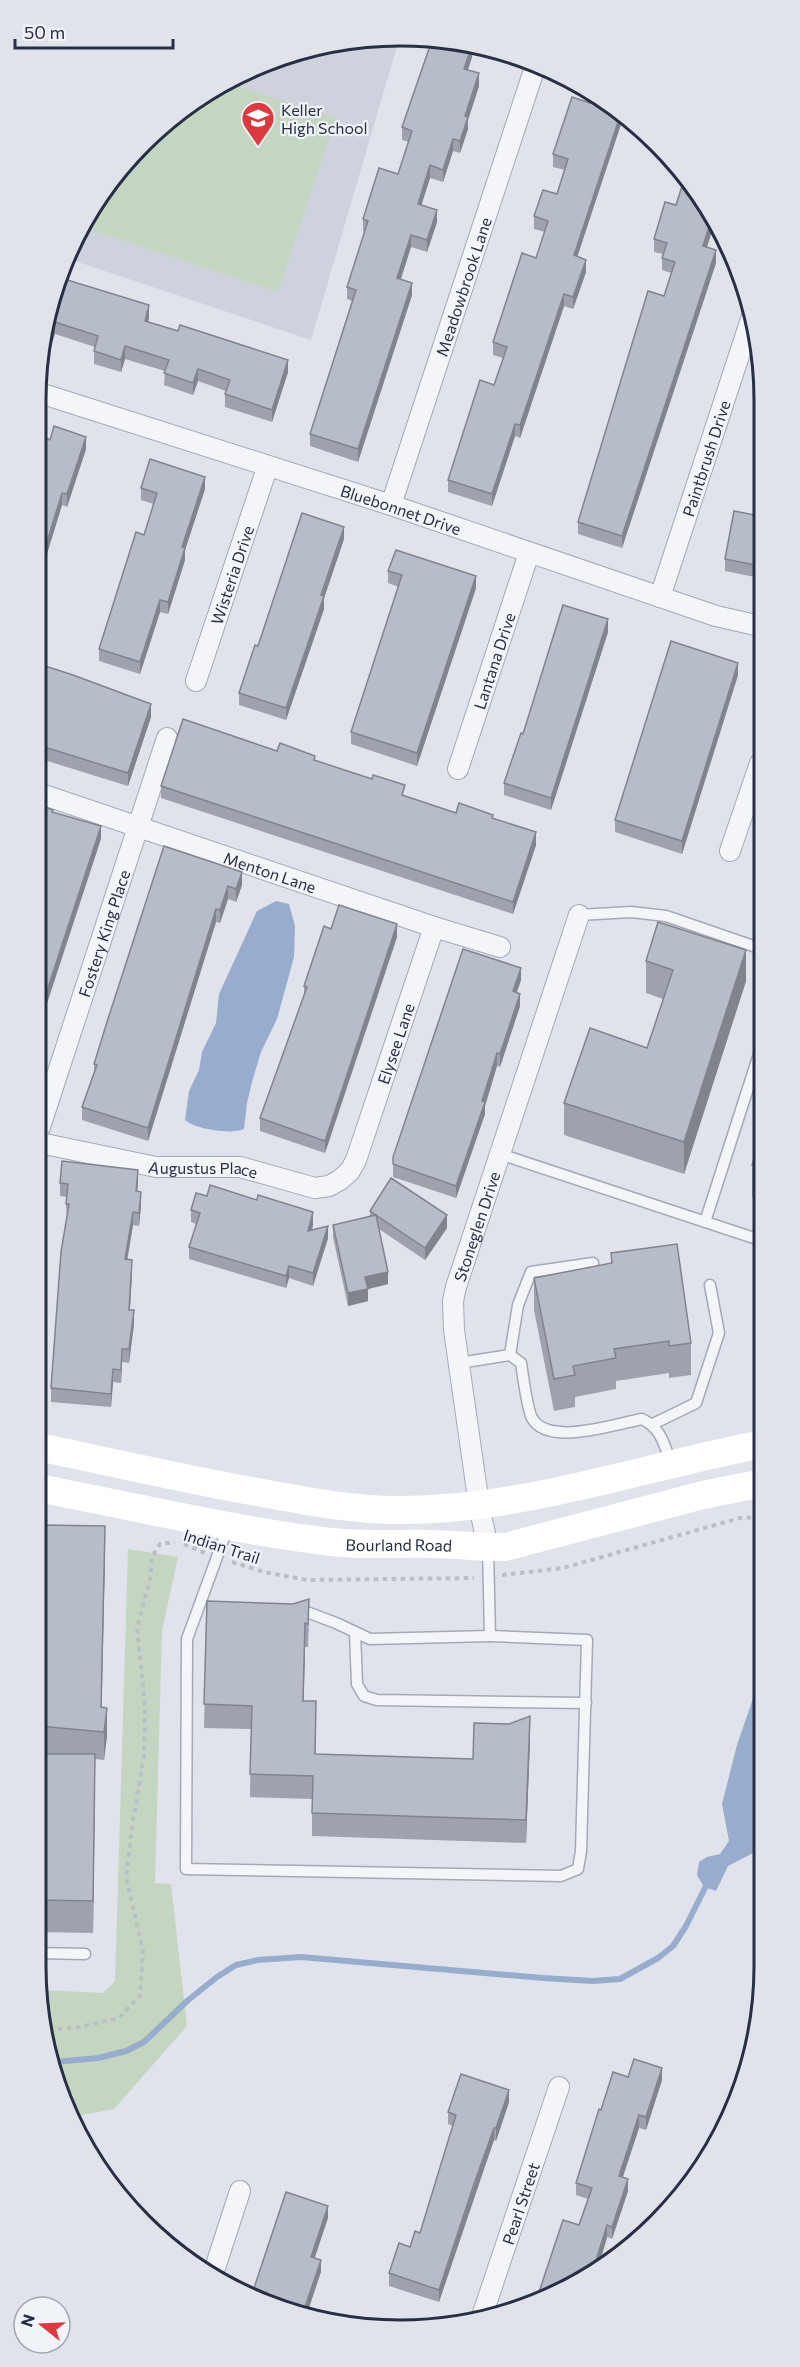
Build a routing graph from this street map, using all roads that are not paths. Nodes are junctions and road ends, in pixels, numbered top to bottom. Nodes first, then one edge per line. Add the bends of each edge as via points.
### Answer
1 (533, 72) edge
2 (747, 331) edge
3 (46, 395) edge
4 (267, 468) junction
5 (391, 506) junction
6 (529, 553) junction
7 (660, 597) junction
8 (754, 625) edge
9 (196, 681) dead end
10 (167, 738) dead end
11 (458, 769) dead end
12 (754, 781) edge
13 (46, 796) edge
14 (138, 826) junction
15 (730, 851) dead end
16 (579, 915) joint
17 (434, 927) junction
18 (754, 946) edge
19 (500, 947) dead end
20 (754, 1070) edge
21 (46, 1109) edge
22 (46, 1144) edge
23 (500, 1154) junction
24 (357, 1160) joint
25 (705, 1222) junction
26 (754, 1238) edge
27 (593, 1263) dead end
28 (710, 1285) dead end
29 (510, 1355) junction
30 (459, 1363) junction
31 (652, 1424) junction
32 (754, 1446) edge
33 (46, 1449) edge
34 (671, 1464) junction
35 (754, 1485) edge
36 (46, 1490) edge
37 (480, 1505) junction
38 (228, 1527) junction
39 (488, 1548) junction
40 (200, 1608) junction
41 (211, 1608) edge
42 (281, 1611) edge
43 (355, 1632) junction
44 (489, 1636) junction
45 (586, 1704) junction
46 (46, 1953) edge
47 (85, 1954) dead end
48 (559, 2087) dead end
49 (240, 2191) dead end
50 (215, 2268) edge
51 (484, 2310) edge

1 - 5 street, Meadowbrook Lane
2 - 7 street, Paintbrush Drive
3 - 4 street, Bluebonnet Drive
4 - 5 street, Bluebonnet Drive
4 - 9 street, Wisteria Drive
5 - 6 street, Bluebonnet Drive
6 - 7 street, Bluebonnet Drive
6 - 11 street, Lantana Drive
7 - 8 street, Bluebonnet Drive
10 - 14 street, Fostery King Place
12 - 15 street
13 - 14 street, Menton Lane
14 - 17 street, Menton Lane
14 - 21 street, Fostery King Place
16 - 18 lane via 631,912 666,916
16 - 23 street, Stoneglen Drive
17 - 19 street, Menton Lane
17 - 24 street, Elysee Lane
20 - 25 lane
22 - 24 street, Augustus Place via 156,1167 240,1167 315,1188 340,1180
23 - 25 lane
23 - 30 street, Stoneglen Drive via 453,1301
25 - 26 lane
27 - 29 lane via 531,1272 518,1305
28 - 31 lane via 719,1333 696,1403
29 - 30 lane
29 - 31 lane via 521,1363 531,1418 542,1428 562,1434 642,1419
30 - 37 street, Stoneglen Drive
31 - 34 lane via 662,1435
32 - 34 main road, Bourland Road
33 - 37 main road, Bourland Road via 340,1507 402,1510
34 - 37 main road, Bourland Road via 550,1494
35 - 39 main road, Bourland Road
36 - 38 main road, Bourland Road
37 - 39 street, Stoneglen Drive
38 - 39 main road, Bourland Road via 332,1542
38 - 40 lane
39 - 44 lane
40 - 41 lane
40 - 45 lane via 188,1639 186,1869 561,1876 578,1869
42 - 43 lane via 304,1611
43 - 44 lane via 370,1639
43 - 45 lane via 357,1684 364,1696 377,1700
44 - 45 lane via 587,1640
46 - 47 lane
48 - 51 street, Pearl Street
49 - 50 street

